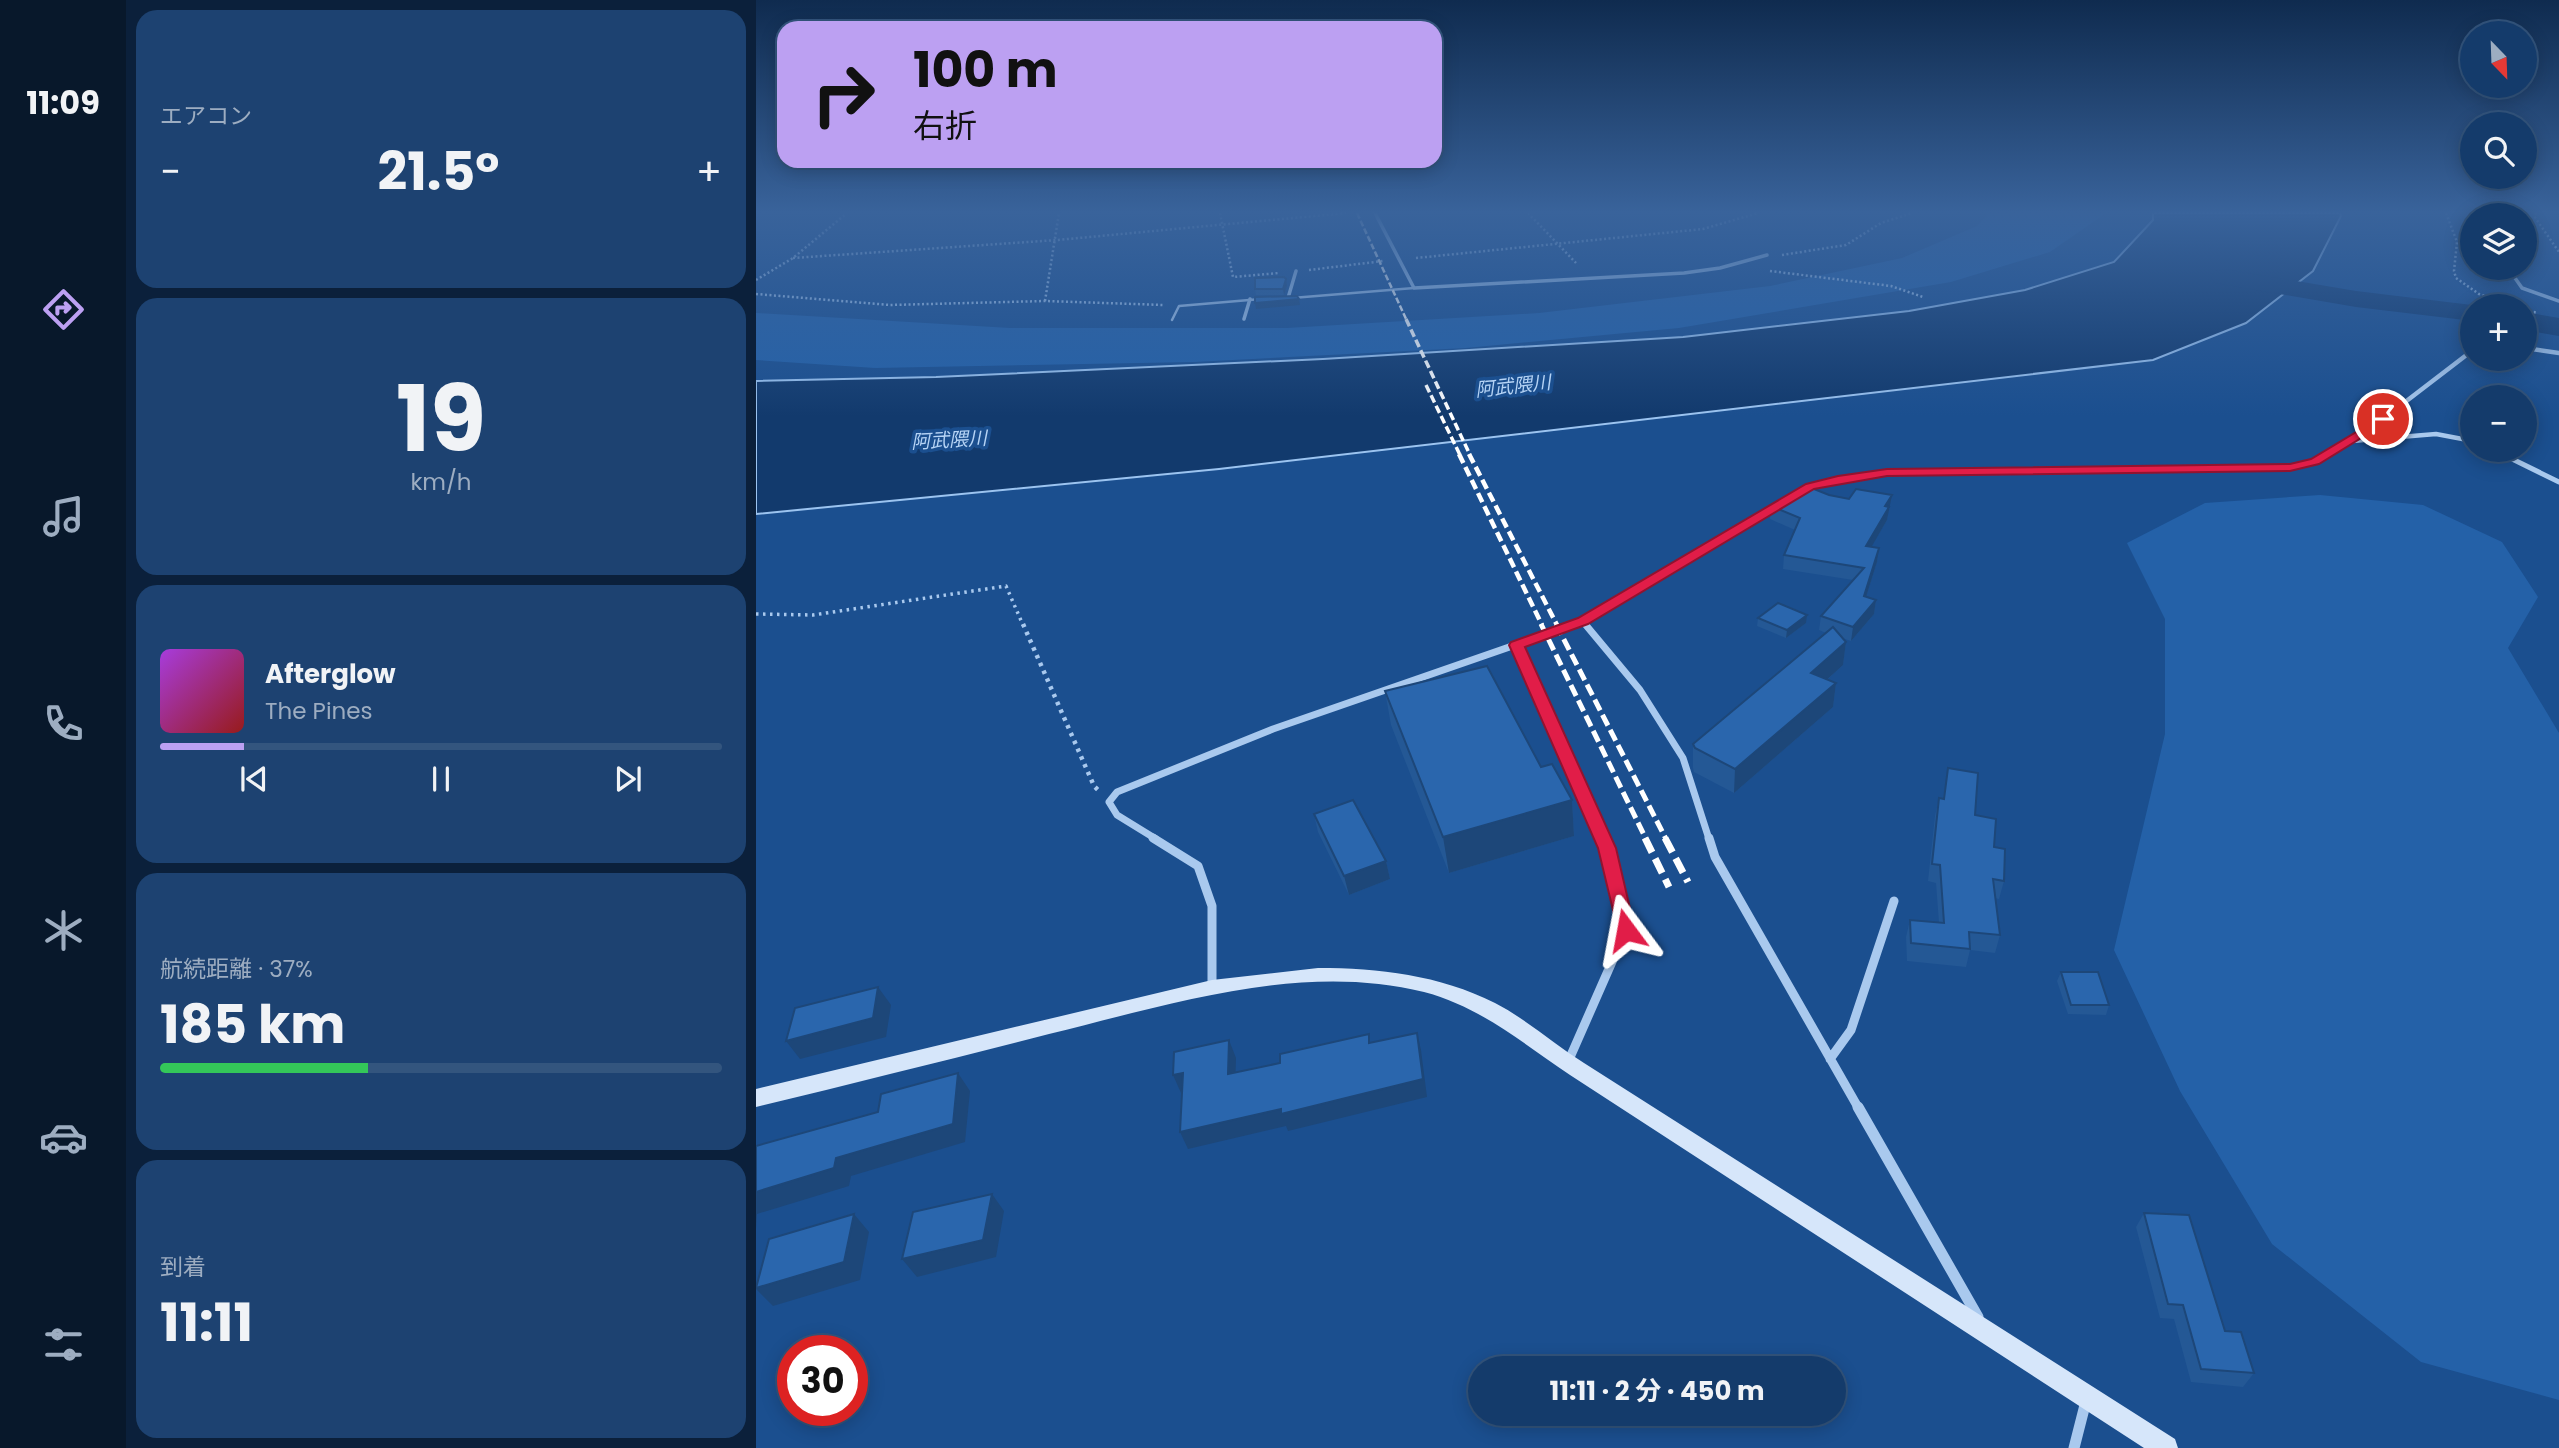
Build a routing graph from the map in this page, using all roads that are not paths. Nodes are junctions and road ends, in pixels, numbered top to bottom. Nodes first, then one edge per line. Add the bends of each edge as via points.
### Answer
1 (1293, 281) edge
2 (1410, 281) edge
3 (1532, 281) edge
4 (2513, 281) edge
5 (1414, 288) junction
6 (1288, 298) joint
7 (1250, 299) junction
8 (1262, 299) edge
9 (2559, 301) edge
10 (1244, 319) dead end
11 (1171, 320) dead end
12 (2537, 350) edge
13 (2559, 353) edge
14 (2460, 360) edge
15 (2460, 439) edge
16 (2348, 441) junction
17 (2518, 462) edge
18 (2559, 482) edge
19 (1798, 494) edge
20 (1786, 501) edge
21 (1583, 621) junction
22 (1516, 645) junction
23 (1894, 901) dead end
24 (1212, 987) junction
25 (1830, 1059) junction
26 (1567, 1063) junction
27 (756, 1098) edge
28 (1987, 1333) junction
29 (2087, 1397) junction
30 (2074, 1448) edge
31 (2166, 1448) edge

1 - 6 street
2 - 5 street
3 - 5 street
4 - 9 street via 2520,288
5 - 6 lane
7 - 8 lane
7 - 10 street
7 - 11 lane via 1179,306
12 - 13 street
14 - 16 street
15 - 16 street via 2436,434
16 - 19 street via 2315,462 2290,467 1887,472 1838,479
17 - 18 street
20 - 21 street
21 - 22 street
21 - 25 street via 1640,690 1683,758 1715,857
22 - 24 street via 1273,729 1116,792 1109,802 1117,815 1198,866 1212,906
22 - 26 street via 1607,848 1626,930
23 - 25 street via 1851,1030
24 - 26 street via 1278,976 1352,975 1426,984 1489,1009
24 - 27 street
25 - 28 street
26 - 28 street
28 - 29 street
29 - 30 street
29 - 31 street

